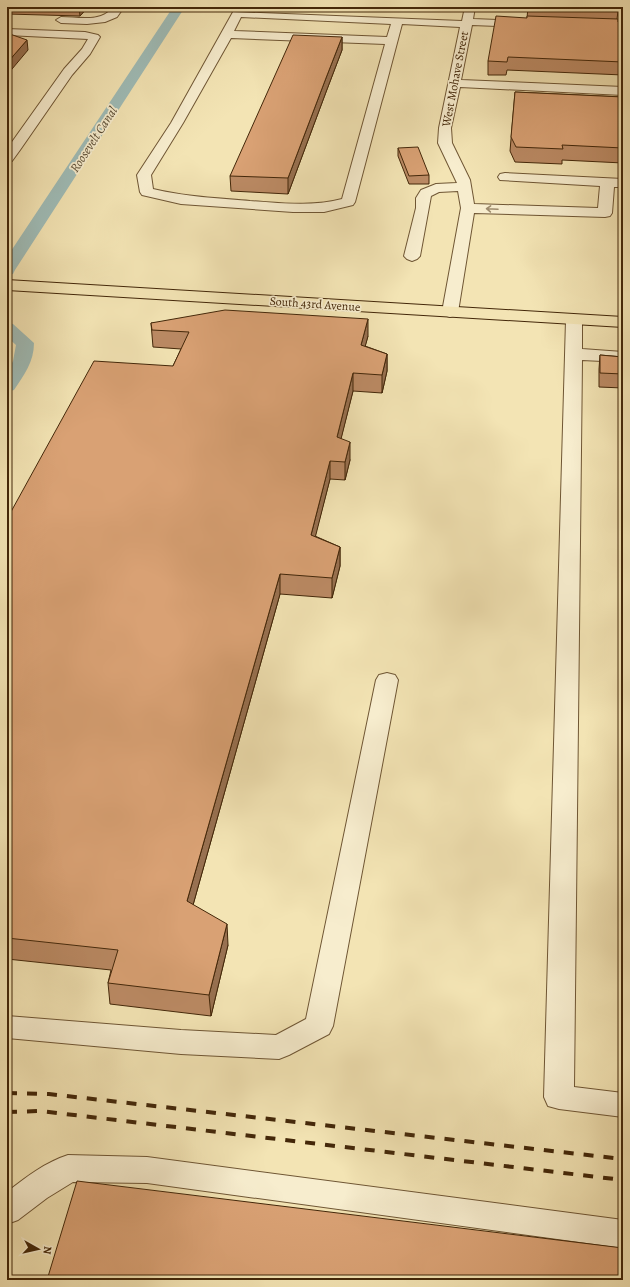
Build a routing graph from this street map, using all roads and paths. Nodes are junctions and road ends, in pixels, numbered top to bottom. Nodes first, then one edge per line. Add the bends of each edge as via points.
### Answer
1 (119, 7) edge
2 (470, 7) edge
3 (52, 20) dead end
4 (398, 21) junction
5 (466, 23) junction
6 (540, 25) edge
7 (7, 32) edge
8 (227, 34) junction
9 (391, 41) junction
10 (454, 83) junction
11 (623, 91) edge
12 (7, 158) edge
13 (505, 177) dead end
14 (607, 182) junction
15 (623, 183) edge
16 (465, 187) junction
17 (468, 208) junction
18 (412, 256) dead end
19 (7, 285) edge
20 (450, 312) junction
21 (574, 320) junction
22 (623, 322) edge
23 (573, 354) junction
24 (623, 358) edge
25 (387, 680) dead end
26 (7, 1027) edge
27 (623, 1105) edge
28 (7, 1210) edge
29 (623, 1234) edge

1 - 3 street via 113,15 99,20
2 - 5 street, West Mohave Street
4 - 5 street
4 - 8 street via 237,14
4 - 9 street
5 - 6 street
5 - 10 street, West Mohave Street
7 - 12 street via 94,37 91,45 68,72
8 - 9 street
8 - 9 street via 177,123 144,175 146,192 181,200 293,208 324,208 348,202
10 - 11 street
10 - 16 street, West Mohave Street via 444,128 445,143
13 - 14 street
14 - 15 street
14 -> 17 street via 606,213
16 - 17 street, West Mohave Street
16 - 18 street via 436,188 426,193
17 - 20 street, West Mohave Street
19 - 20 main road, South 43rd Avenue
20 - 21 main road, South 43rd Avenue
21 - 22 main road, South 43rd Avenue
21 - 23 street
23 - 24 street
23 - 27 street via 559,1097
25 - 26 street via 319,1026 279,1047 181,1042
28 - 29 street via 68,1168 146,1170

